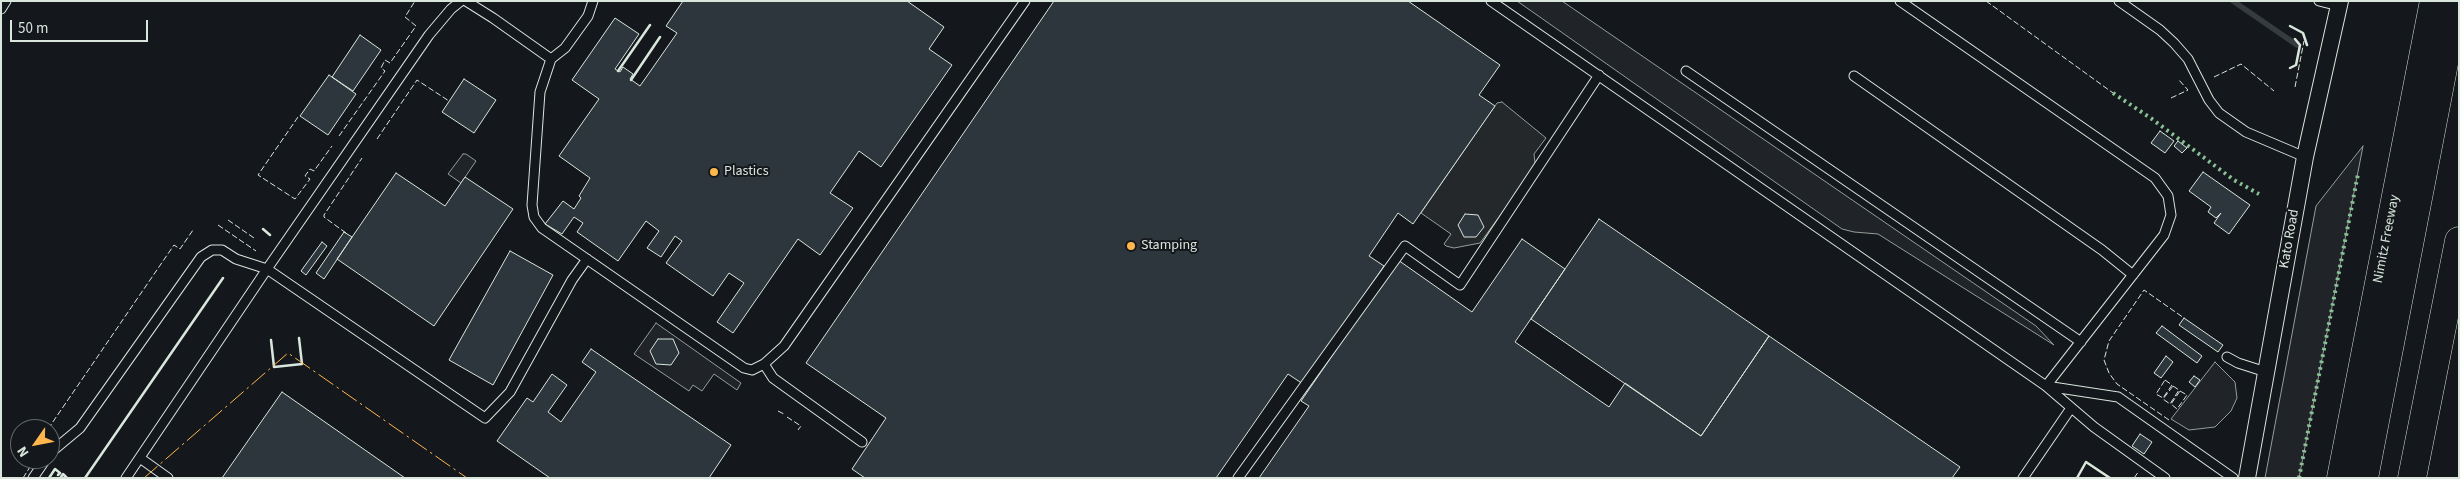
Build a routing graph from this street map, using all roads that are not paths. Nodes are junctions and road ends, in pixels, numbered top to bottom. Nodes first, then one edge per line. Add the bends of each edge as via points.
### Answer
1 (6, 1) edge
2 (461, 1) edge
3 (466, 1) edge
4 (593, 1) edge
5 (1025, 1) edge
6 (1491, 1) edge
7 (1900, 1) edge
8 (2119, 1) edge
9 (2319, 1) edge
10 (2434, 1) edge
11 (2456, 1) edge
12 (2340, 4) edge
13 (1, 9) edge
14 (551, 59) junction
15 (1686, 72) dead end
16 (1599, 75) junction
17 (1854, 76) dead end
18 (2305, 157) junction
19 (2459, 241) edge
20 (588, 259) junction
21 (266, 269) junction
22 (2133, 275) junction
23 (2080, 342) junction
24 (2227, 357) dead end
25 (764, 364) junction
26 (2266, 372) junction
27 (2046, 386) junction
28 (2071, 408) junction
29 (862, 442) dead end
30 (60, 445) edge
31 (140, 458) junction
32 (126, 478) edge
33 (168, 478) edge
34 (1238, 478) edge
35 (2023, 478) edge
36 (2165, 478) edge
37 (2233, 478) edge
38 (2247, 478) edge
39 (2341, 478) edge
40 (2364, 478) edge
41 (2412, 478) edge

1 - 13 lane
2 - 21 lane via 429,35
3 - 14 lane
4 - 14 lane via 588,16 564,48
5 - 25 lane via 784,346
6 - 16 lane
7 - 22 lane via 2155,178 2168,196 2171,214 2164,235
8 - 18 lane via 2174,43 2188,59 2219,113 2246,132
9 - 12 lane
10 - 39 highway, Nimitz Freeway
11 - 40 highway
12 - 18 street, Kato Road
14 - 20 lane via 540,92 532,205 534,217 542,228
15 - 23 lane
16 - 27 lane
16 - 34 lane via 1460,285 1404,246
17 - 22 lane
18 - 26 street, Kato Road
19 - 41 highway
20 - 21 lane via 572,280 510,392 485,418
20 - 25 lane via 744,368 752,370
21 - 30 lane via 236,259 222,250 212,250 201,257 80,428
21 - 31 lane
22 - 23 lane
23 - 27 lane
24 - 26 lane
25 - 29 lane via 773,378
26 - 38 street, Kato Road
27 - 28 lane
27 - 37 lane via 2118,397
28 - 35 lane
28 - 36 lane
31 - 32 lane
31 - 33 lane

